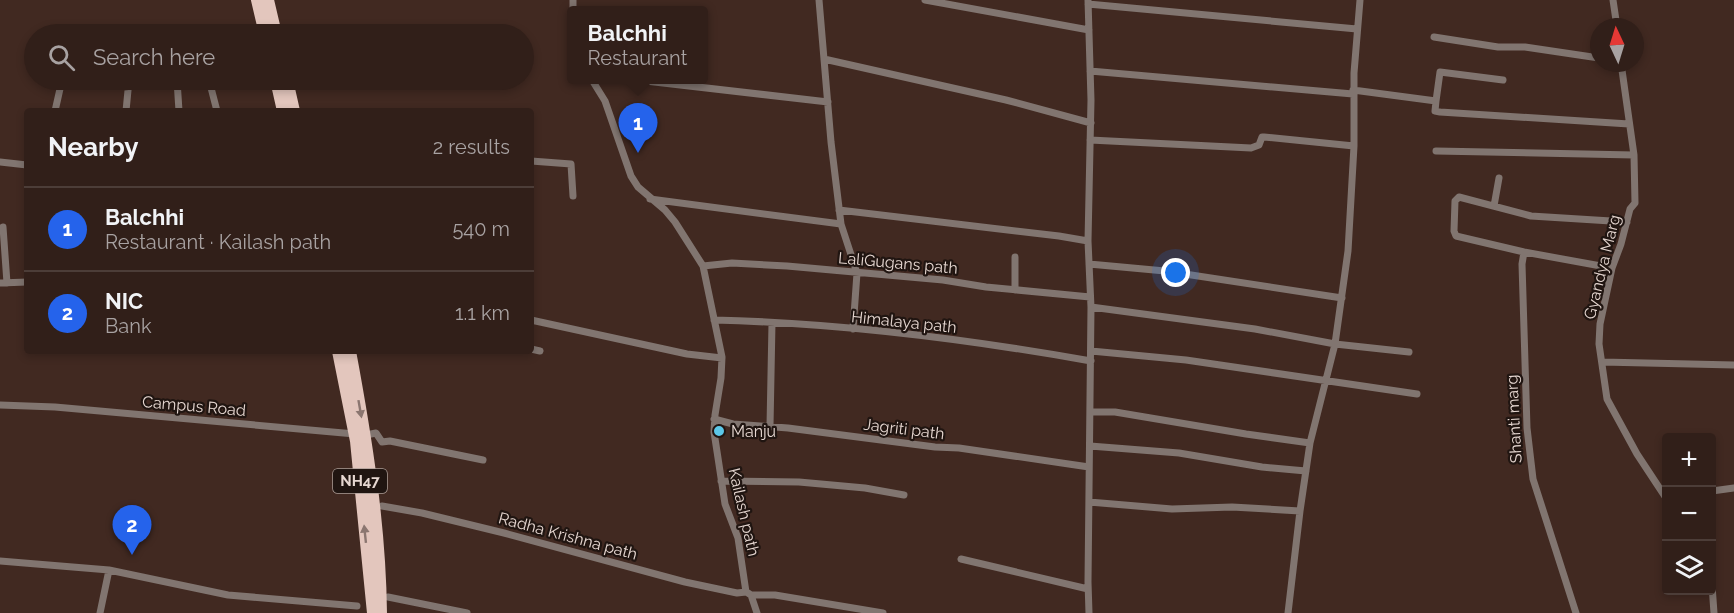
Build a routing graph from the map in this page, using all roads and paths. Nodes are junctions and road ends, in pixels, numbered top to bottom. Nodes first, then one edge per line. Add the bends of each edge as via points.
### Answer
1 (257, 0) edge
2 (268, 0) edge
3 (819, 0) edge
4 (925, 0) edge
5 (1360, 0) edge
6 (1613, 0) edge
7 (1088, 2) edge
8 (1616, 18) edge
9 (263, 24) edge
10 (274, 24) edge
11 (1357, 29) junction
12 (1089, 30) junction
13 (1434, 37) dead end
14 (1590, 57) edge
15 (824, 59) junction
16 (1090, 71) junction
17 (1622, 72) edge
18 (1503, 80) dead end
19 (595, 84) edge
20 (672, 84) edge
21 (60, 90) edge
22 (128, 90) edge
23 (178, 90) edge
24 (212, 90) edge
25 (278, 90) edge
26 (289, 90) edge
27 (1353, 92) junction
28 (1436, 100) junction
29 (828, 102) junction
30 (56, 108) edge
31 (126, 108) edge
32 (179, 108) edge
33 (216, 108) edge
34 (282, 108) edge
35 (293, 108) edge
36 (1091, 123) junction
37 (1629, 124) junction
38 (1089, 140) junction
39 (1354, 146) junction
40 (1436, 151) dead end
41 (1634, 155) junction
42 (534, 161) edge
43 (0, 162) edge
44 (24, 165) edge
45 (1499, 178) dead end
46 (573, 196) dead end
47 (650, 199) junction
48 (1494, 206) junction
49 (839, 210) junction
50 (1627, 222) junction
51 (841, 224) junction
52 (3, 227) dead end
53 (1088, 241) junction
54 (1524, 252) junction
55 (1015, 257) dead end
56 (1089, 264) junction
57 (703, 266) junction
58 (1612, 268) junction
59 (857, 273) junction
60 (24, 282) edge
61 (4, 283) edge
62 (1015, 290) junction
63 (1090, 297) junction
64 (1342, 298) junction
65 (1091, 307) junction
66 (714, 320) junction
67 (534, 321) edge
68 (772, 323) junction
69 (854, 329) junction
70 (1335, 344) junction
71 (534, 350) edge
72 (540, 351) dead end
73 (1091, 351) junction
74 (1409, 352) dead end
75 (339, 354) edge
76 (350, 354) edge
77 (722, 358) junction
78 (1090, 362) junction
79 (1602, 362) junction
80 (1734, 364) edge
81 (1324, 379) junction
82 (1417, 394) dead end
83 (0, 405) edge
84 (1090, 412) junction
85 (714, 419) junction
86 (770, 426) junction
87 (360, 434) junction
88 (1310, 442) junction
89 (1090, 446) junction
90 (483, 459) dead end
91 (1089, 467) junction
92 (1306, 471) junction
93 (721, 481) junction
94 (1734, 488) edge
95 (1716, 490) edge
96 (1662, 491) edge
97 (904, 495) dead end
98 (1089, 502) junction
99 (382, 506) dead end
100 (1300, 511) junction
101 (961, 559) dead end
102 (0, 561) edge
103 (110, 570) junction
104 (1088, 589) junction
105 (749, 594) junction
106 (1713, 595) edge
107 (388, 597) dead end
108 (357, 606) dead end
109 (450, 612) edge
110 (100, 613) edge
111 (373, 613) edge
112 (381, 613) edge
113 (467, 613) edge
114 (757, 613) edge
115 (883, 613) edge
116 (1089, 613) edge
117 (1288, 613) edge
118 (1576, 613) edge
119 (1714, 613) edge

1 - 9 highway
2 - 10 highway
3 - 15 street
4 - 12 street
5 - 11 street
6 - 8 street
7 - 11 street
7 - 12 street
11 - 27 street
12 - 16 street
13 - 14 street
15 - 29 street
15 - 36 street
16 - 27 street
16 - 36 street
17 - 37 street, Gyandya Marg
18 - 28 street via 1440,72
19 - 47 street, Kailash path via 631,176
20 - 29 street
21 - 30 street
22 - 31 street
23 - 32 street
24 - 33 street
25 - 34 highway
26 - 35 highway
27 - 28 street
27 - 39 street
28 - 37 street via 1436,111
29 - 49 street
36 - 38 street
37 - 41 street, Gyandya Marg
38 - 39 street via 1251,148 1259,145 1264,136
38 - 53 street
39 - 64 street
40 - 41 street
41 - 50 street, Gyandya Marg via 1635,203
42 - 46 street via 572,164
43 - 44 street
45 - 48 street
47 - 51 street
47 - 57 street, Kailash path via 675,222
48 - 50 street via 1531,216
48 - 54 street via 1457,198 1454,235
49 - 51 street
49 - 53 street
50 - 58 street, Gyandya Marg
51 - 59 street
52 - 61 street
53 - 56 street
54 - 58 street
54 - 118 street, Shanti marg via 1530,463
55 - 62 street
56 - 63 street
56 - 64 street via 1165,271
57 - 59 street, LaliGugans path via 748,264
57 - 66 street, Kailash path
58 - 79 street, Gyandya Marg via 1600,324
59 - 62 street, LaliGugans path
59 - 69 street
60 - 61 street
62 - 63 street, LaliGugans path
63 - 65 street
64 - 70 street
65 - 70 street
65 - 73 street
66 - 68 street, Himalaya path
66 - 77 street, Kailash path
67 - 77 street
68 - 69 street, Himalaya path
68 - 86 street
69 - 78 street, Himalaya path
70 - 74 street
70 - 81 street
71 - 72 street
73 - 78 street
73 - 81 street
75 - 87 highway, NH47
76 -> 87 highway, NH47
77 - 85 street, Kailash path
78 - 84 street
79 - 80 street
79 - 96 street, Gyandya Marg via 1607,399
81 - 82 street
81 - 88 street
83 - 87 street, Campus Road
84 - 88 street via 1115,412
84 - 89 street
85 - 86 street, Jagriti path
85 - 93 street, Kailash path
86 - 91 street, Jagriti path
87 - 90 street, Campus Road via 376,433 382,442
111 -> 87 highway, NH47
87 - 112 highway, NH47 via 378,557
88 - 92 street
89 - 91 street
89 - 92 street via 1179,453
91 - 98 street
92 - 100 street
93 - 97 street via 799,482
93 - 105 street, Kailash path
94 - 95 street
98 - 100 street via 1172,509
98 - 104 street
99 - 105 street, Radha Krishna path via 504,533 685,582
100 - 117 street
101 - 104 street
102 - 103 street
103 - 108 street via 228,595
103 - 110 street
104 - 116 street
105 - 114 street, Kailash path
105 - 115 street, Radha Krishna path
106 - 119 street
107 - 109 street
109 - 113 street

